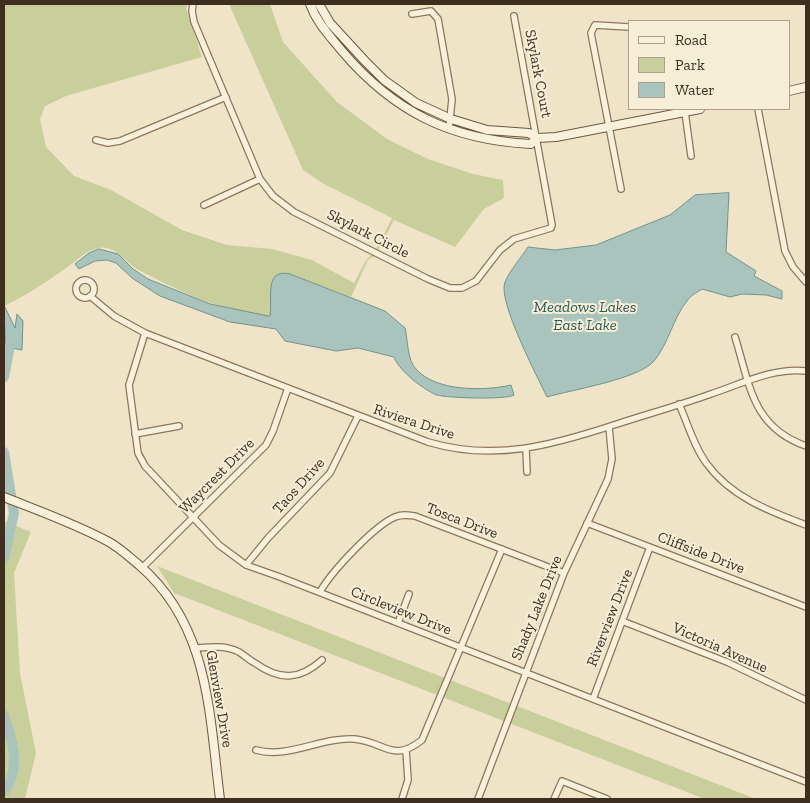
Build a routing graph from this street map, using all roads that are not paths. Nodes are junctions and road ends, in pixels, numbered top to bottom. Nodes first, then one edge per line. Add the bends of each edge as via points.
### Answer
1 (193, 4) edge
2 (310, 4) edge
3 (320, 4) edge
4 (412, 14) dead end
5 (514, 16) dead end
6 (628, 27) edge
7 (806, 87) edge
8 (790, 91) edge
9 (226, 97) junction
10 (695, 110) edge
11 (758, 110) edge
12 (685, 112) junction
13 (451, 119) junction
14 (610, 127) junction
15 (449, 129) junction
16 (537, 138) junction
17 (96, 140) dead end
18 (691, 156) dead end
19 (260, 179) junction
20 (620, 189) dead end
21 (204, 205) dead end
22 (806, 282) edge
23 (90, 296) dead end
24 (145, 333) junction
25 (735, 337) dead end
26 (806, 371) edge
27 (749, 380) junction
28 (288, 388) junction
29 (680, 404) junction
30 (358, 416) junction
31 (179, 426) dead end
32 (609, 427) junction
33 (135, 434) junction
34 (806, 446) edge
35 (526, 448) junction
36 (527, 472) dead end
37 (4, 497) edge
38 (192, 517) junction
39 (587, 523) junction
40 (806, 525) edge
41 (650, 547) junction
42 (502, 549) junction
43 (246, 565) junction
44 (142, 568) junction
45 (564, 573) junction
46 (320, 592) junction
47 (409, 594) dead end
48 (806, 608) edge
49 (622, 621) junction
50 (398, 623) junction
51 (196, 648) junction
52 (462, 648) junction
53 (322, 660) dead end
54 (524, 671) junction
55 (593, 699) junction
56 (806, 700) edge
57 (256, 750) dead end
58 (406, 750) junction
59 (806, 782) edge
60 (220, 799) edge
61 (402, 799) edge
62 (478, 799) edge
63 (554, 799) edge
64 (607, 799) edge

1 - 9 street, Skylark Circle via 194,22
2 - 15 street via 325,30 378,87 410,111
3 - 13 street via 330,23 384,80 416,103
4 - 13 street via 431,11 438,19 452,99
5 - 16 street, Skylark Court
6 - 14 street via 595,25 592,30
7 - 8 street
9 - 17 street via 120,141
9 - 19 street, Skylark Circle
10 - 12 street
11 - 22 street via 784,245 793,267
12 - 14 street
12 - 18 street
13 - 15 street
13 - 16 street via 487,130 529,133
14 - 16 street
14 - 20 street
15 - 16 street via 498,142 530,144
16 - 19 street, Skylark Circle via 551,228 507,243 484,273 462,288 450,288 428,279 294,212 273,196
19 - 21 street
23 - 24 street, Riviera Drive via 114,316
24 - 28 street, Riviera Drive
24 - 33 street, Circleview Drive via 129,385
25 - 27 street
26 - 27 street, Riviera Drive
27 - 29 street, Riviera Drive
27 - 34 street via 765,419 786,438
28 - 30 street, Riviera Drive
28 - 38 street, Waycrest Drive via 266,445
29 - 32 street, Riviera Drive
29 - 40 street via 697,447 720,478 759,507
30 - 35 street, Riviera Drive via 446,448 473,452
30 - 43 street, Taos Drive via 330,473
31 - 33 street
32 - 35 street, Riviera Drive via 558,443
32 - 39 street, Shady Lake Drive via 611,467 602,495
33 - 38 street, Circleview Drive via 138,453 145,466
35 - 36 street
37 - 44 street, Glenview Drive via 110,542
38 - 43 street, Circleview Drive via 219,545
38 - 44 street, Waycrest Drive
39 - 41 street, Cliffside Drive
39 - 45 street, Shady Lake Drive
41 - 48 street, Cliffside Drive
41 - 49 street, Riverview Drive
42 - 45 street, Tosca Drive
42 - 46 street, Tosca Drive via 414,516 402,515 379,528 333,572
42 - 52 street
43 - 46 street, Circleview Drive
44 - 51 street, Glenview Drive via 173,603
45 - 54 street, Shady Lake Drive
46 - 50 street, Circleview Drive
47 - 50 street
49 - 55 street, Riverview Drive
49 - 56 street, Victoria Avenue via 727,662
50 - 52 street, Circleview Drive
51 - 53 street via 231,649 256,665 288,676 307,672
51 - 60 street, Glenview Drive via 210,715
52 - 54 street, Circleview Drive
52 - 58 street via 426,735
54 - 55 street, Circleview Drive
54 - 62 street, Shady Lake Drive
55 - 59 street, Circleview Drive
57 - 58 street via 270,753 355,739 384,748
58 - 61 street via 408,780
63 - 64 street via 562,781

